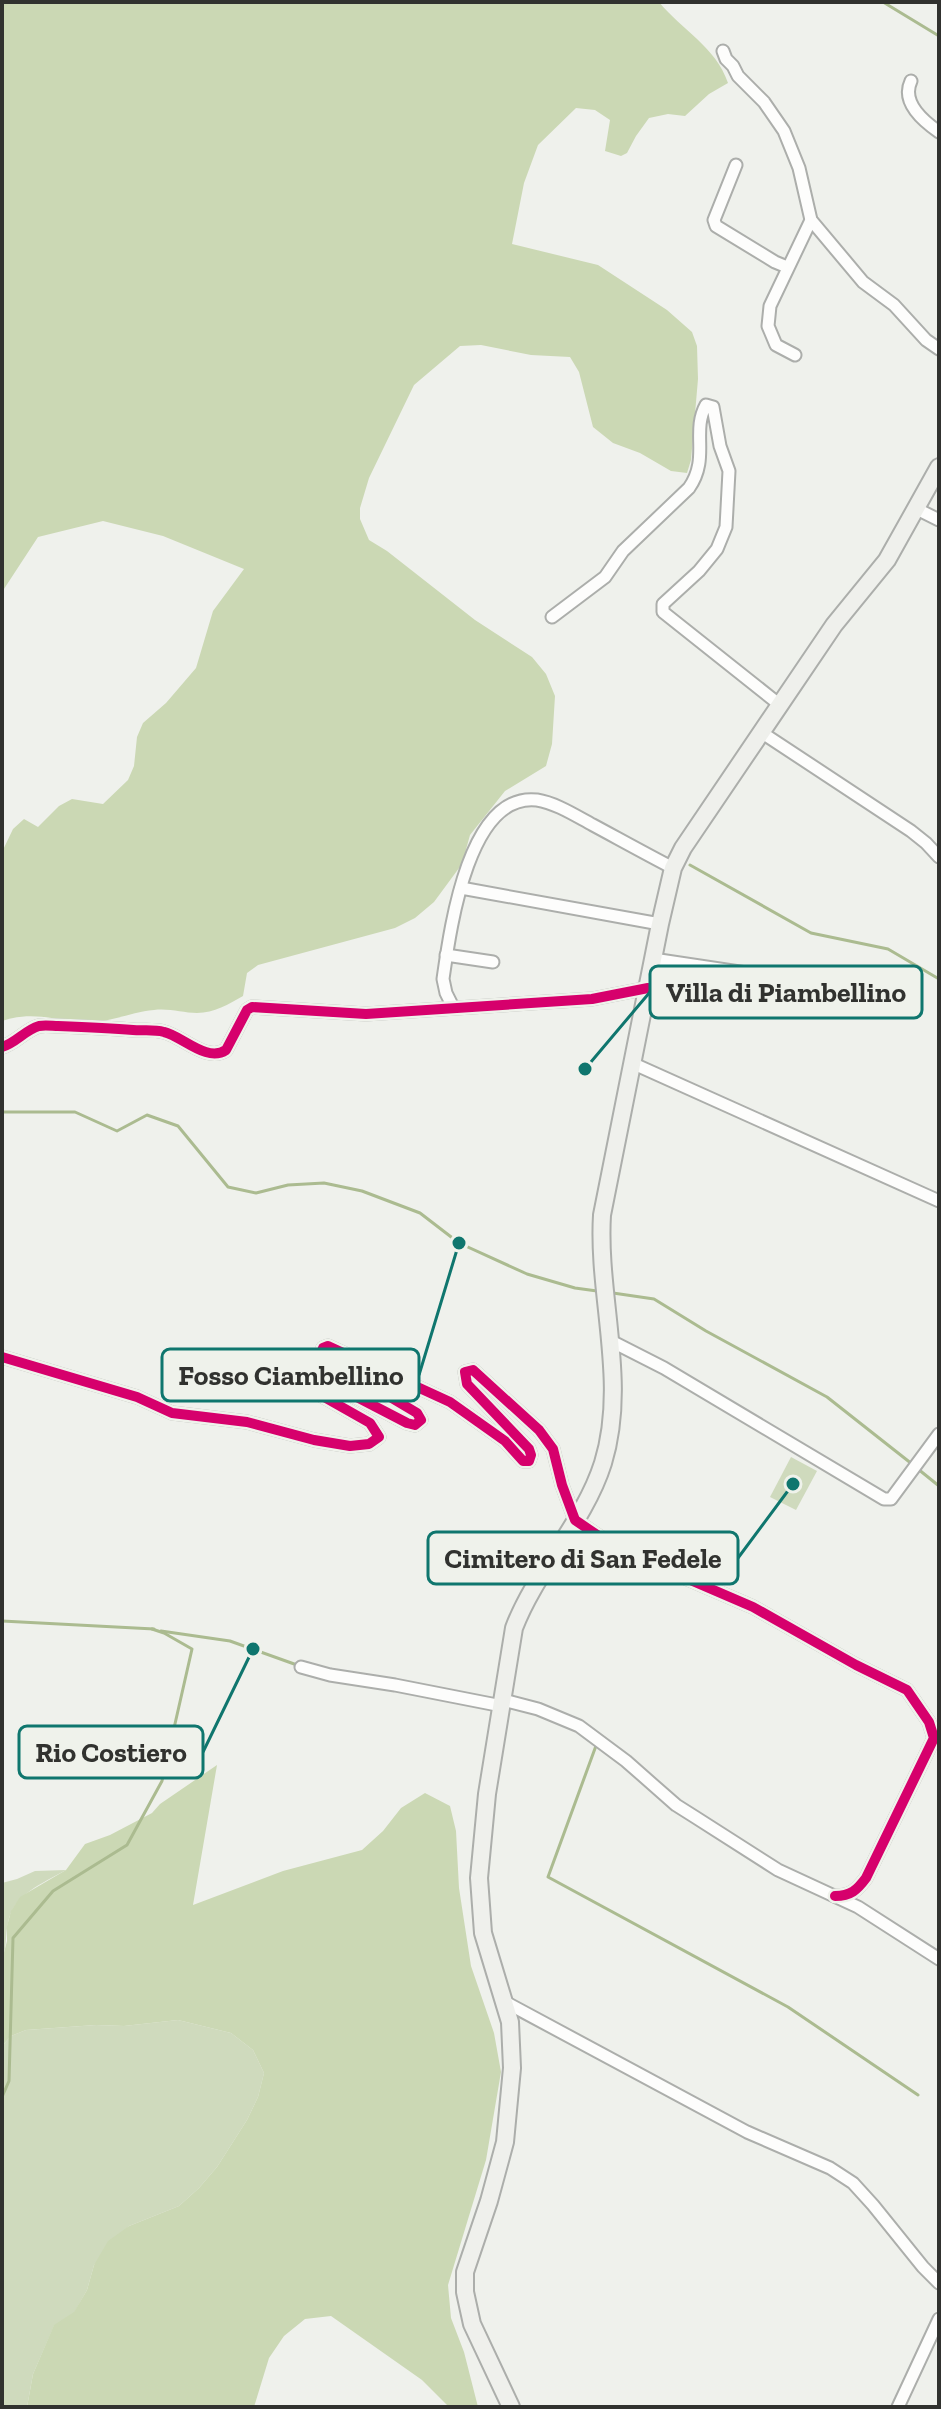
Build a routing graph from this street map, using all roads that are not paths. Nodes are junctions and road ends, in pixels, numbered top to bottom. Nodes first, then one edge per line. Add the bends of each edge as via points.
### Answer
1 (723, 51) dead end
2 (911, 81) dead end
3 (939, 132) edge
4 (736, 165) dead end
5 (811, 220) junction
6 (787, 267) junction
7 (939, 349) edge
8 (795, 355) dead end
9 (939, 467) edge
10 (917, 509) junction
11 (939, 520) edge
12 (552, 617) dead end
13 (780, 705) junction
14 (761, 732) junction
15 (939, 857) edge
16 (673, 868) junction
17 (461, 888) junction
18 (660, 924) junction
19 (446, 955) junction
20 (653, 959) junction
21 (493, 962) dead end
22 (648, 988) junction
23 (881, 993) dead end
24 (453, 1007) junction
25 (2, 1047) edge
26 (634, 1064) junction
27 (939, 1201) edge
28 (609, 1340) junction
29 (2, 1357) edge
30 (939, 1434) edge
31 (575, 1520) junction
32 (301, 1667) dead end
33 (502, 1703) junction
34 (835, 1896) junction
35 (939, 1959) edge
36 (505, 2002) junction
37 (939, 2283) edge
38 (939, 2319) edge
39 (511, 2407) edge
40 (898, 2407) edge

1 - 5 street via 784,131
2 - 3 street via 911,104
4 - 6 street via 716,226
5 - 6 street
5 - 7 street via 863,282
6 - 8 street via 767,319 776,345
9 - 10 main road
10 - 11 street
10 - 13 main road via 887,560 834,625
12 - 13 street via 605,577 623,551 689,488 700,464 703,409 713,407 729,471 726,527 717,549 663,604 663,612
13 - 14 main road
14 - 15 street via 911,831
14 - 16 main road
16 - 17 street via 547,802 517,800 499,812 473,849
16 - 18 main road
17 - 18 street
17 - 19 street
18 - 20 main road
19 - 21 street
19 - 24 street via 443,979
20 - 22 main road
20 - 23 street
22 - 24 street via 592,999
22 - 26 main road
24 - 25 street via 366,1014 252,1007 221,1054 159,1031 98,1027 40,1026
26 - 27 street
26 - 28 main road via 602,1215
28 - 30 street via 884,1499 891,1499
28 - 31 main road via 613,1381 608,1441 595,1485
29 - 31 street via 137,1397 172,1413 247,1422 350,1446 379,1437 370,1423 317,1393 324,1382 407,1423 421,1420 323,1357 328,1346 450,1402 529,1461 529,1449 467,1384 465,1372 473,1370 553,1449
31 - 33 main road via 514,1628
31 - 34 street via 609,1545 753,1607 907,1690 934,1738 866,1878 855,1892
32 - 33 street
33 - 34 street via 538,1709 579,1726 676,1805 778,1870
33 - 36 main road via 479,1888 483,1933
34 - 35 street
36 - 37 street via 747,2132 830,2168 853,2183
36 - 39 main road via 512,2068 505,2142 465,2272 465,2292 472,2324
38 - 40 street

